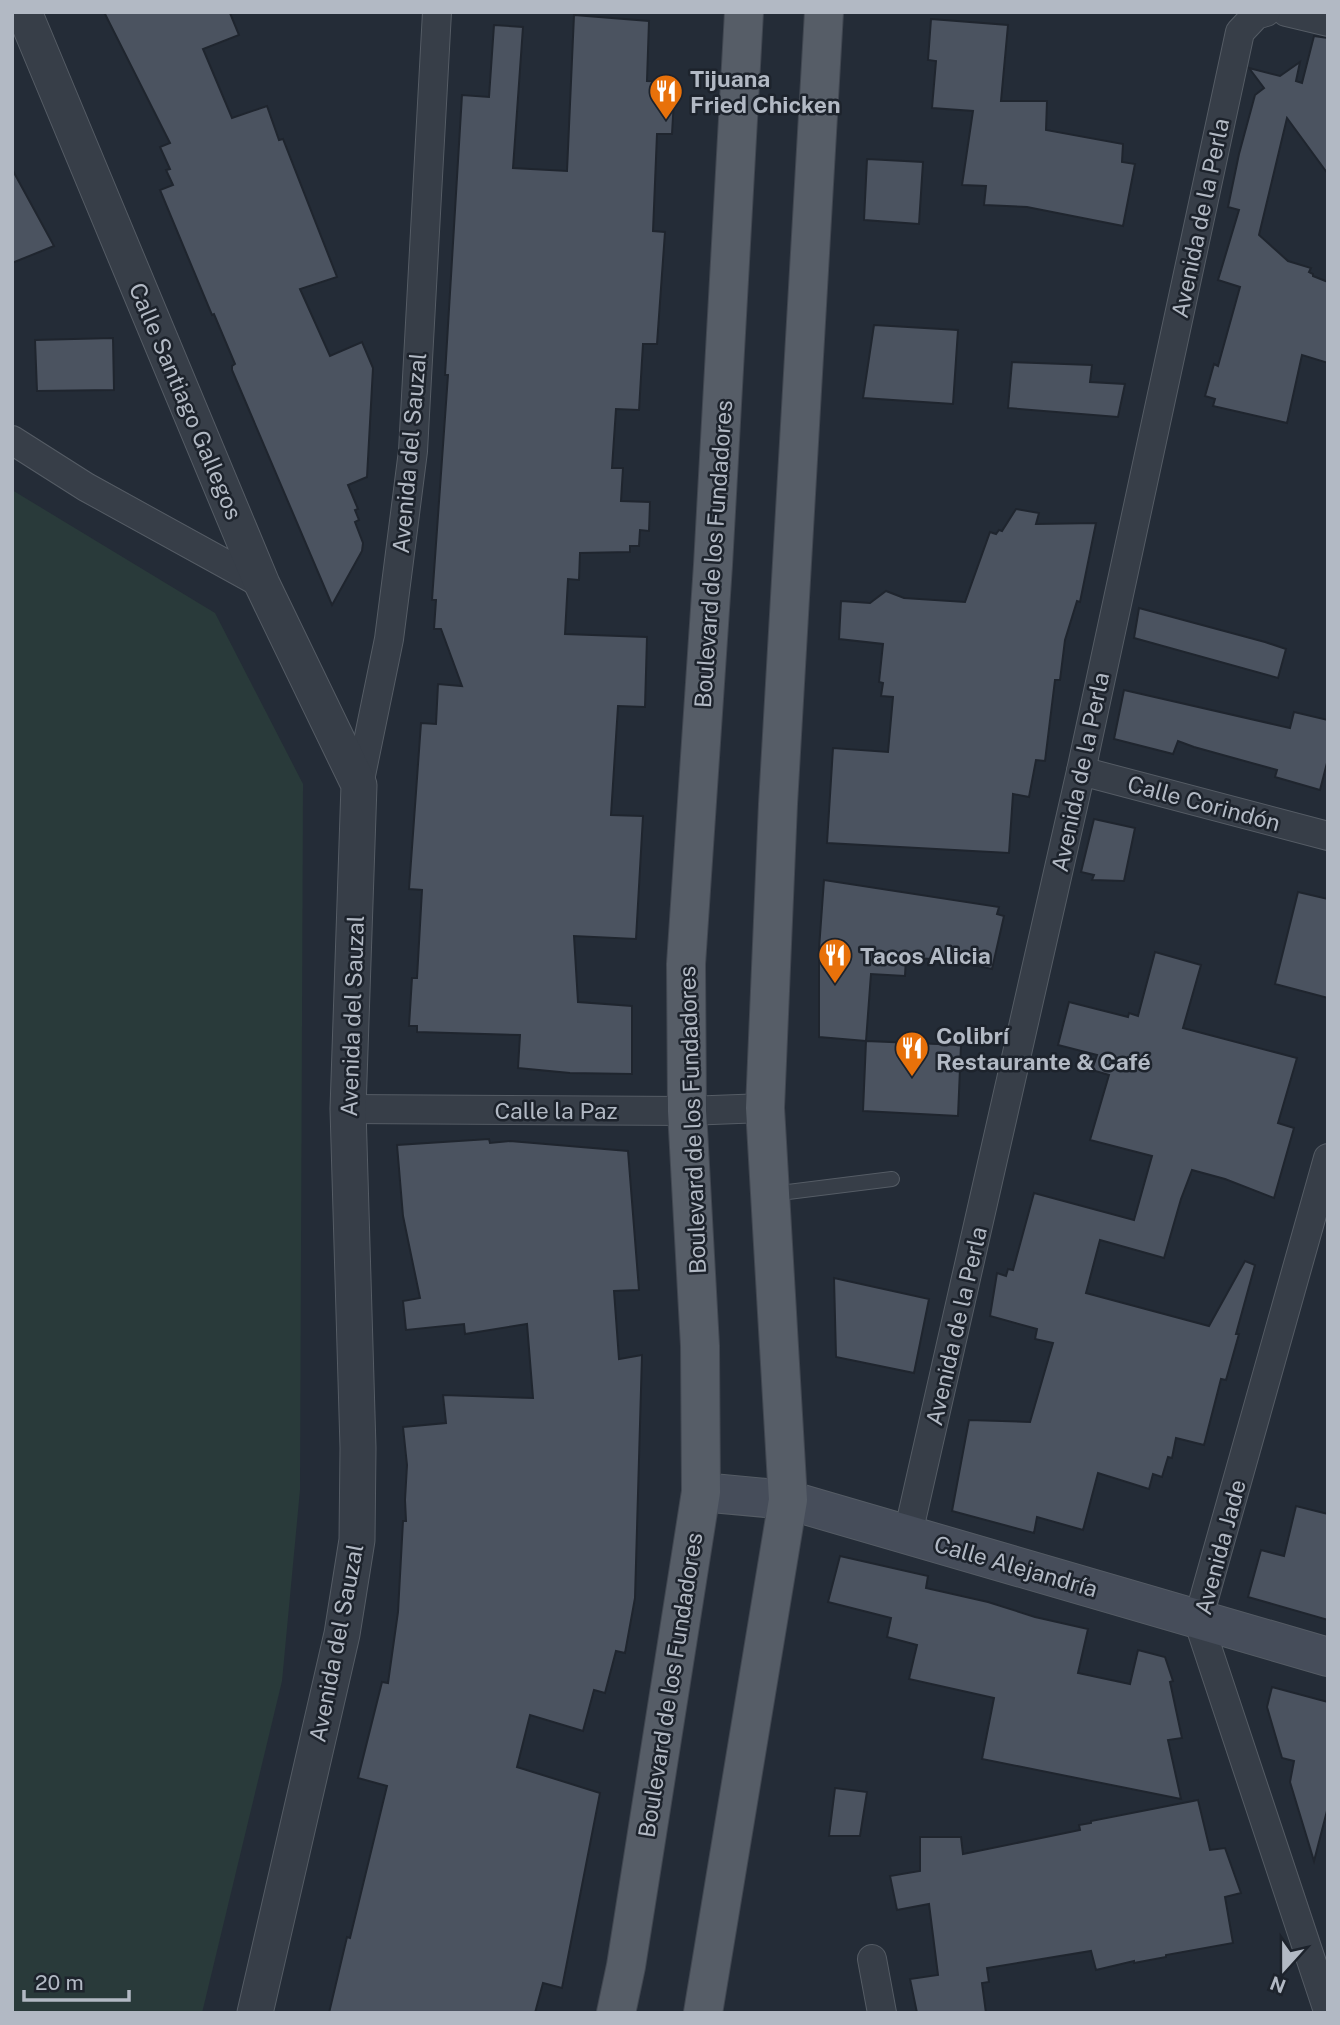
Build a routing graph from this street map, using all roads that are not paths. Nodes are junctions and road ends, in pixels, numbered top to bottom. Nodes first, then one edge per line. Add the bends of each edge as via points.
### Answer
1 (24, 12) edge
2 (437, 12) edge
3 (744, 12) edge
4 (824, 12) edge
5 (1286, 12) edge
6 (1261, 13) edge
7 (1328, 22) edge
8 (12, 439) edge
9 (262, 584) junction
10 (1081, 771) junction
11 (359, 785) junction
12 (1328, 835) edge
13 (765, 1108) junction
14 (348, 1109) junction
15 (687, 1111) junction
16 (1328, 1158) edge
17 (892, 1179) dead end
18 (770, 1195) junction
19 (701, 1492) junction
20 (788, 1500) junction
21 (908, 1534) junction
22 (1198, 1619) junction
23 (1328, 1657) edge
24 (872, 1959) dead end
25 (1328, 2011) edge
26 (255, 2013) edge
27 (616, 2013) edge
28 (703, 2013) edge
29 (882, 2013) edge

1 - 9 street, Calle Santiago Gallegos
2 - 11 street, Avenida del Sauzal via 413,451 389,639
3 - 15 main road, Boulevard de los Fundadores via 686,964
4 - 13 main road
5 - 7 street
6 - 10 street, Avenida de la Perla via 1240,32
8 - 9 street via 86,487
9 - 11 street, Calle Santiago Gallegos
10 - 12 street, Calle Corindón
10 - 21 street, Avenida de la Perla
11 - 14 street, Avenida del Sauzal
13 - 15 street, Calle la Paz
13 - 18 main road
14 - 15 street, Calle la Paz
14 - 26 street, Avenida del Sauzal via 357,1540 342,1634
15 - 19 main road, Boulevard de los Fundadores via 700,1346
16 - 22 street, Avenida Jade
17 - 18 lane
18 - 20 main road
19 - 20 main road, Calle Alejandría
19 - 27 main road, Boulevard de los Fundadores
20 - 21 main road, Calle Alejandría
20 - 28 main road
21 - 22 main road, Calle Alejandría
22 - 23 main road, Calle Alejandría
22 - 25 street, Avenida Jade
24 - 29 street

